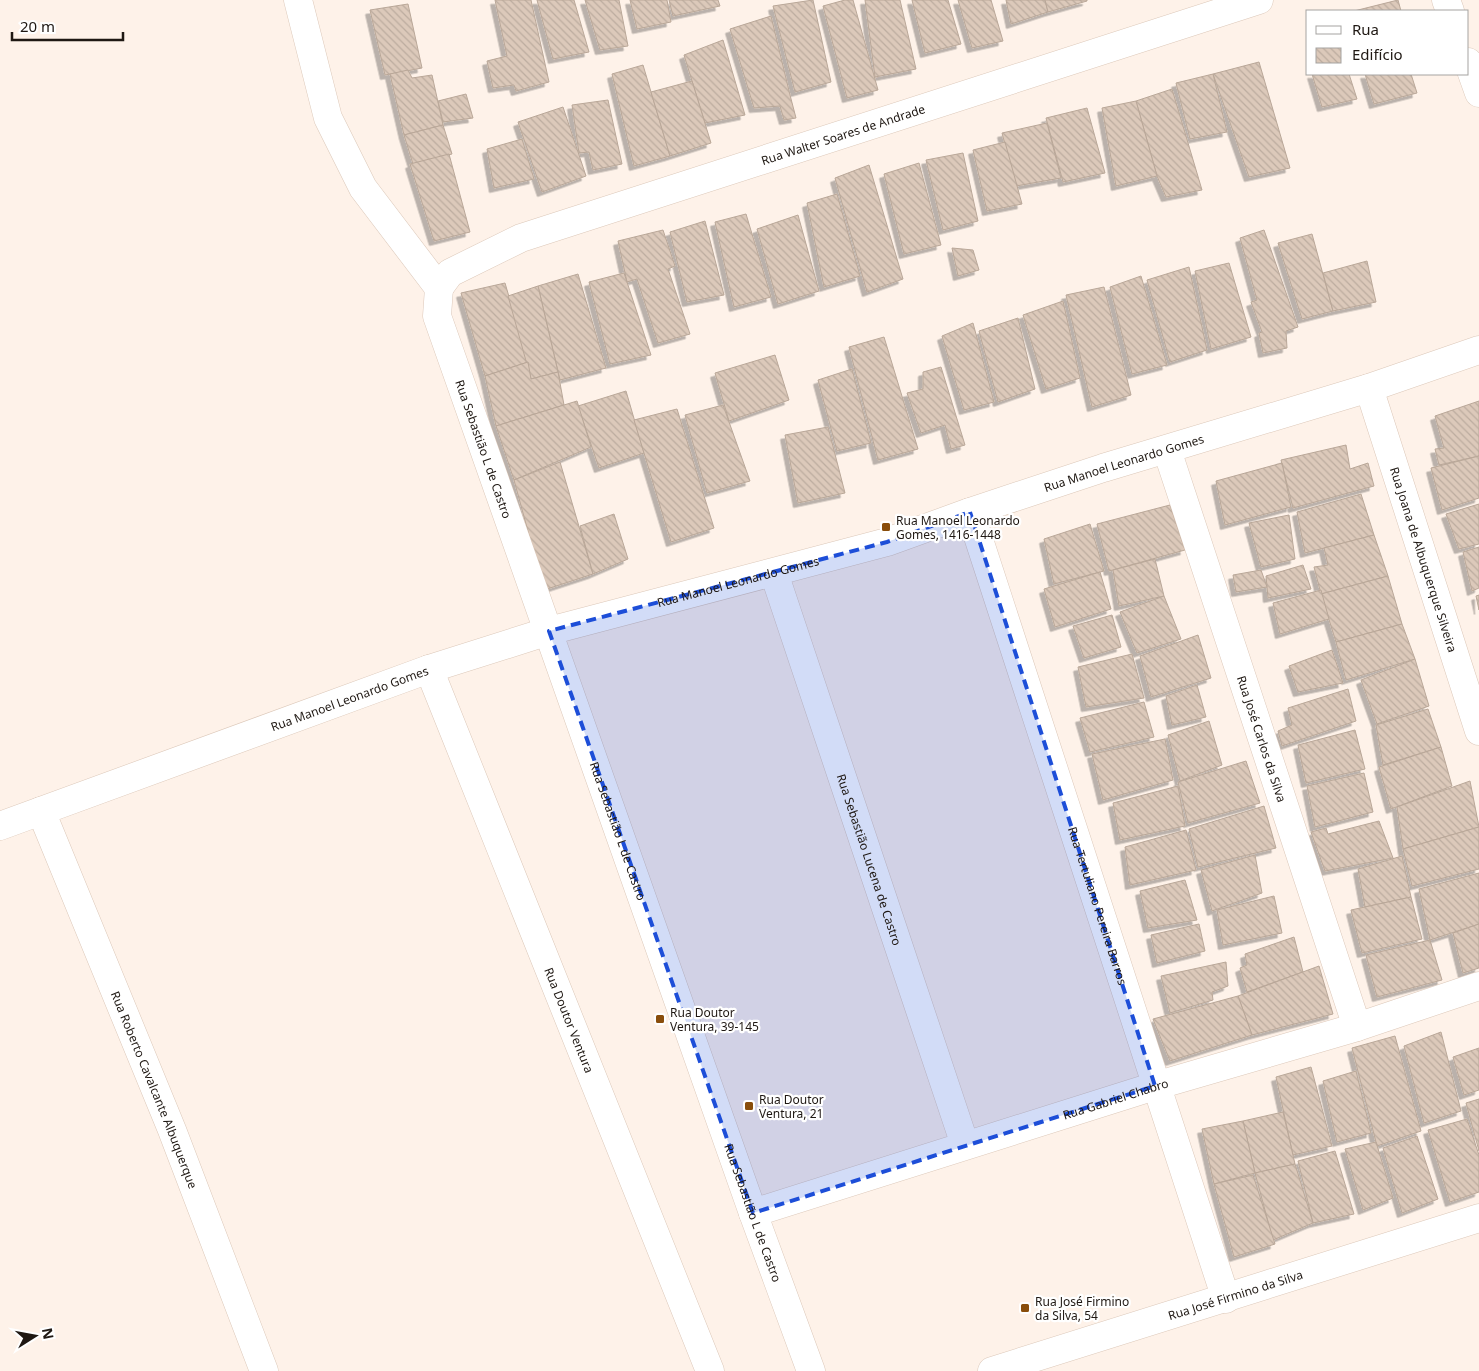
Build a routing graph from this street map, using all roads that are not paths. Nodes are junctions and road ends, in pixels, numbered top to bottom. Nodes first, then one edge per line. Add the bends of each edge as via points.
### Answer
1 (298, 0) edge
2 (1259, 0) edge
3 (1469, 65) edge
4 (1479, 93) edge
5 (439, 288) junction
6 (1479, 350) edge
7 (1369, 388) junction
8 (1167, 450) junction
9 (970, 512) junction
10 (774, 573) junction
11 (549, 632) junction
12 (428, 669) junction
13 (1479, 731) edge
14 (41, 812) junction
15 (0, 826) edge
16 (1479, 986) edge
17 (1357, 1027) junction
18 (1155, 1086) junction
19 (965, 1145) junction
20 (753, 1213) junction
21 (1479, 1218) edge
22 (1226, 1299) junction
23 (264, 1371) edge
24 (710, 1371) edge
25 (811, 1371) edge
26 (992, 1371) edge

1 - 5 street via 328,118 363,188
2 - 5 street, Rua Walter Soares de Andrade via 521,238 450,273
3 - 4 street
5 - 11 street, Rua Sebastião L de Castro via 437,316
6 - 7 street, Rua Manoel Leonardo Gomes
7 - 8 street, Rua Manoel Leonardo Gomes
7 - 13 street, Rua Joana de Albuquerque Silveira
8 - 9 street, Rua Manoel Leonardo Gomes
8 - 17 street, Rua José Carlos da Silva
9 - 10 street, Rua Manoel Leonardo Gomes via 887,542
9 - 18 street, Rua Tertuliano Pereira Barros
10 - 11 street, Rua Manoel Leonardo Gomes
10 - 19 street, Rua Sebastião Lucena de Castro
11 - 12 street, Rua Manoel Leonardo Gomes
11 - 20 street, Rua Sebastião L de Castro
12 - 14 street, Rua Manoel Leonardo Gomes
12 - 24 street, Rua Doutor Ventura
14 - 15 street, Rua Manoel Leonardo Gomes
14 - 23 street, Rua Roberto Cavalcante Albuquerque via 172,1130
16 - 17 street, Rua Gabriel Chabro
17 - 18 street, Rua Gabriel Chabro
18 - 19 street, Rua Gabriel Chabro
18 - 22 street, Rua Tertuliano Pereira Barros
19 - 20 street, Rua Gabriel Chabro
20 - 25 street, Rua Sebastião L de Castro
21 - 22 street, Rua José Firmino da Silva
22 - 26 street, Rua José Firmino da Silva

